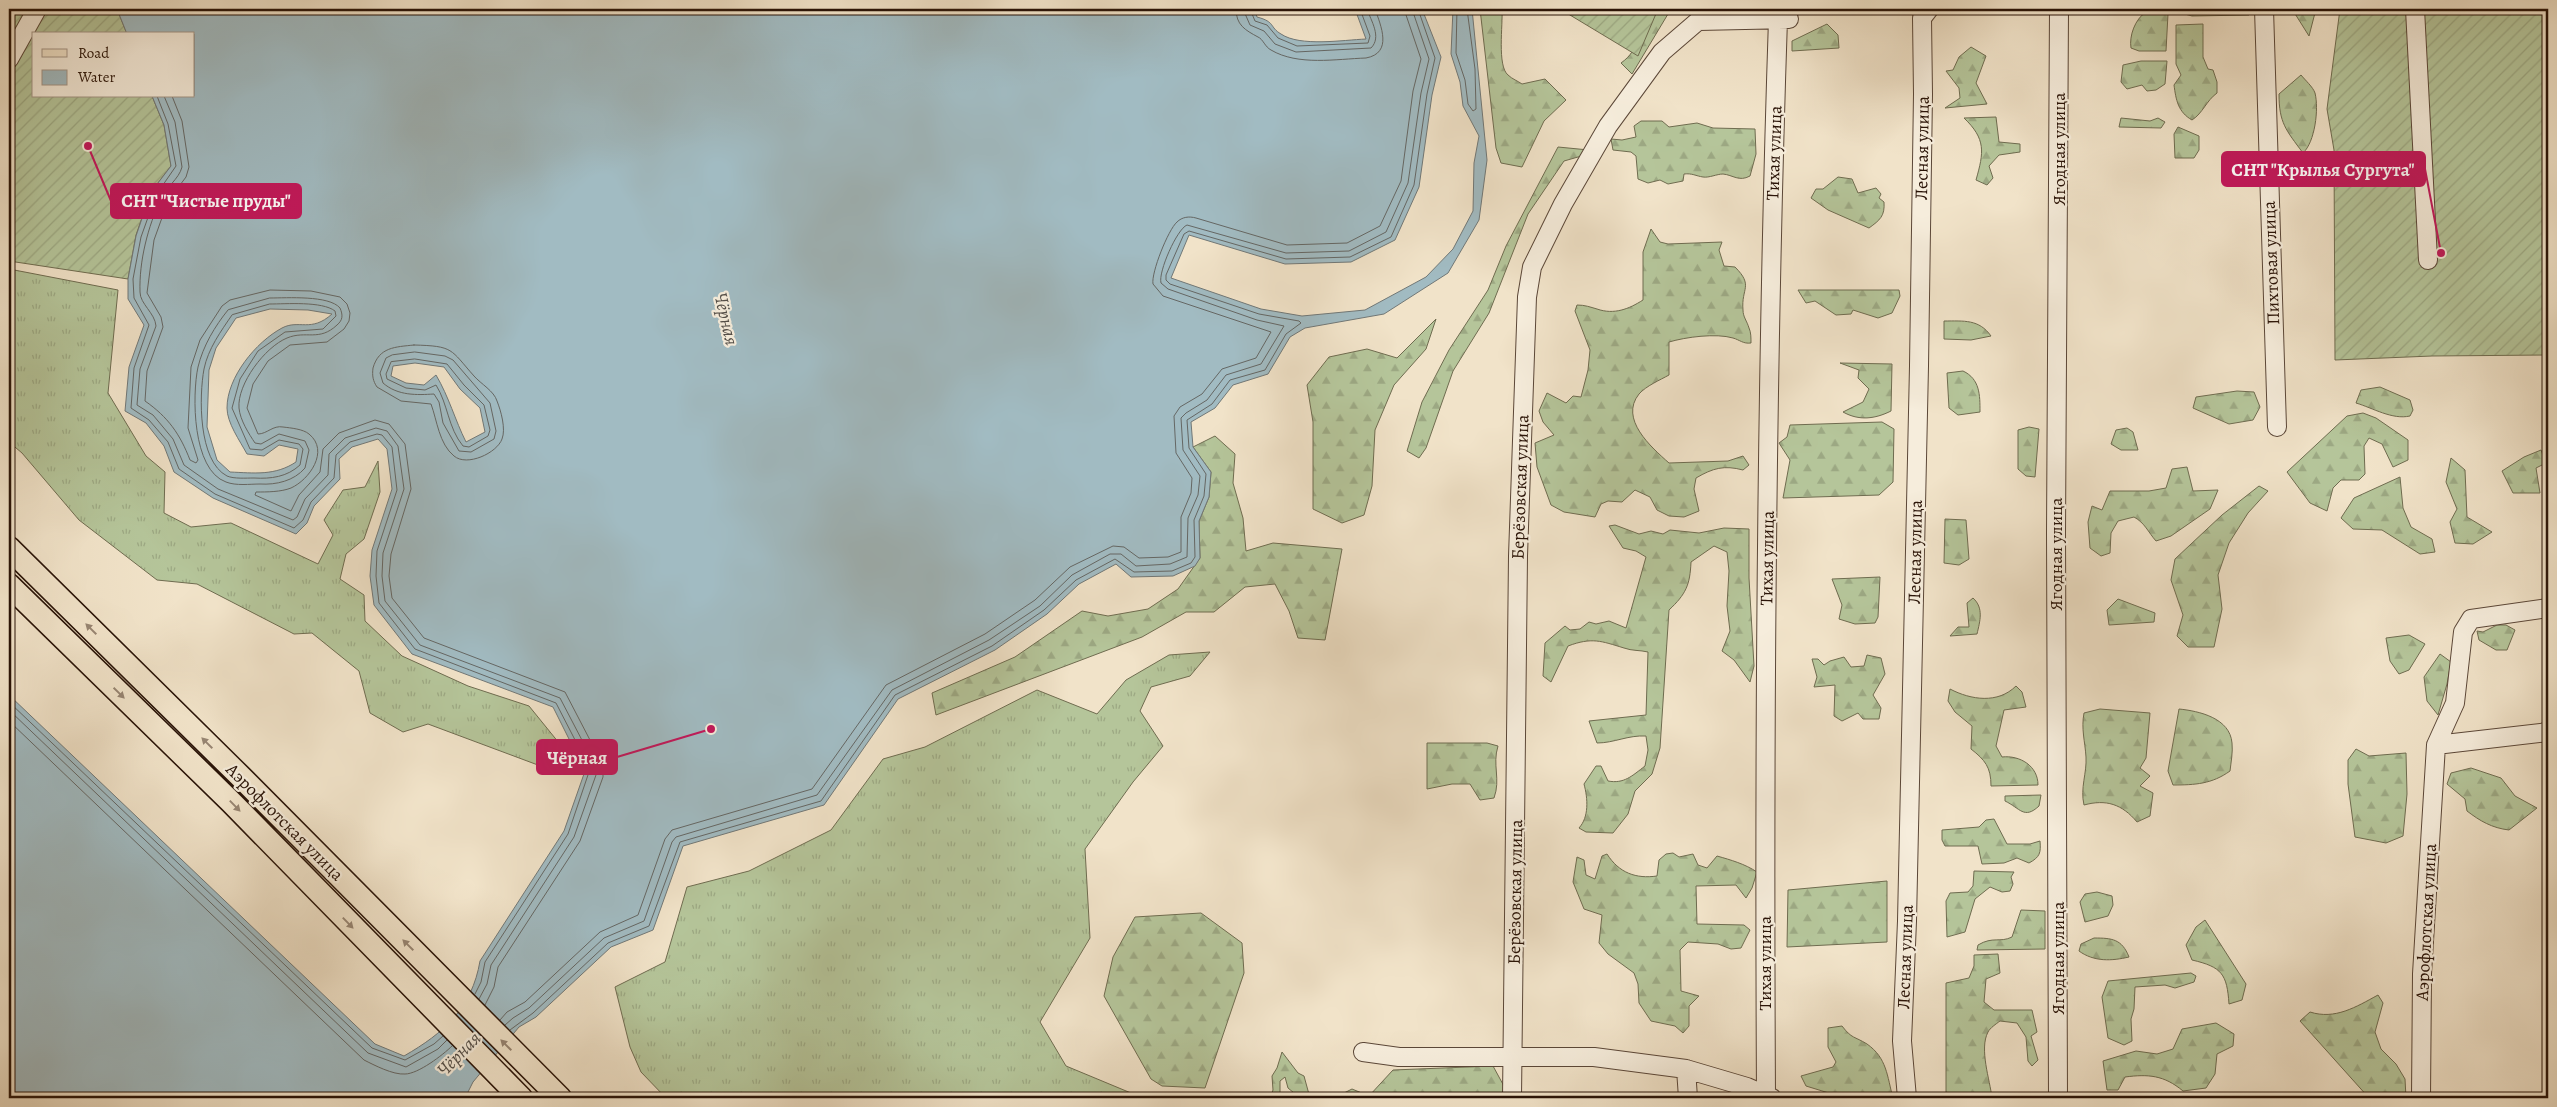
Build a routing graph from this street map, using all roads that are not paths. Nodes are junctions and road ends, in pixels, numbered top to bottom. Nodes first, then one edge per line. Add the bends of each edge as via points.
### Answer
1 (37, 9) edge
2 (1929, 9) edge
3 (2059, 9) edge
4 (2264, 9) edge
5 (2416, 9) edge
6 (1784, 19) joint
7 (9, 59) edge
8 (2428, 260) dead end
9 (2277, 427) dead end
10 (9, 548) edge
11 (9, 585) edge
12 (2548, 608) edge
13 (2548, 732) edge
14 (2436, 745) junction
15 (1363, 1052) dead end
16 (1512, 1057) junction
17 (1686, 1069) junction
18 (1769, 1097) edge
19 (521, 1098) edge
20 (560, 1098) edge
21 (1512, 1098) edge
22 (1688, 1098) edge
23 (1907, 1098) edge
24 (2058, 1098) edge
25 (2421, 1098) edge

1 - 7 street
2 - 23 street, Лесная улица via 1922,18 1918,396 1902,1041
3 - 24 street, Ягодная улица via 2056,533
4 - 9 street, Пихтовая улица
5 - 8 street
6 - 16 street, Берёзовская улица via 1698,21 1662,52 1608,126 1532,267 1527,297 1518,556
6 - 18 street, Тихая улица via 1771,239 1764,808
20 -> 10 main road, Аэрофлотская улица
11 -> 19 main road, Аэрофлотская улица via 230,802
12 - 14 street via 2471,619 2463,632 2455,703
13 - 14 street
14 - 25 street, Аэрофлотская улица via 2422,974
15 - 16 street via 1398,1057
16 - 17 street via 1594,1057
16 - 21 street, Берёзовская улица
17 - 18 street via 1748,1087
17 - 22 street

